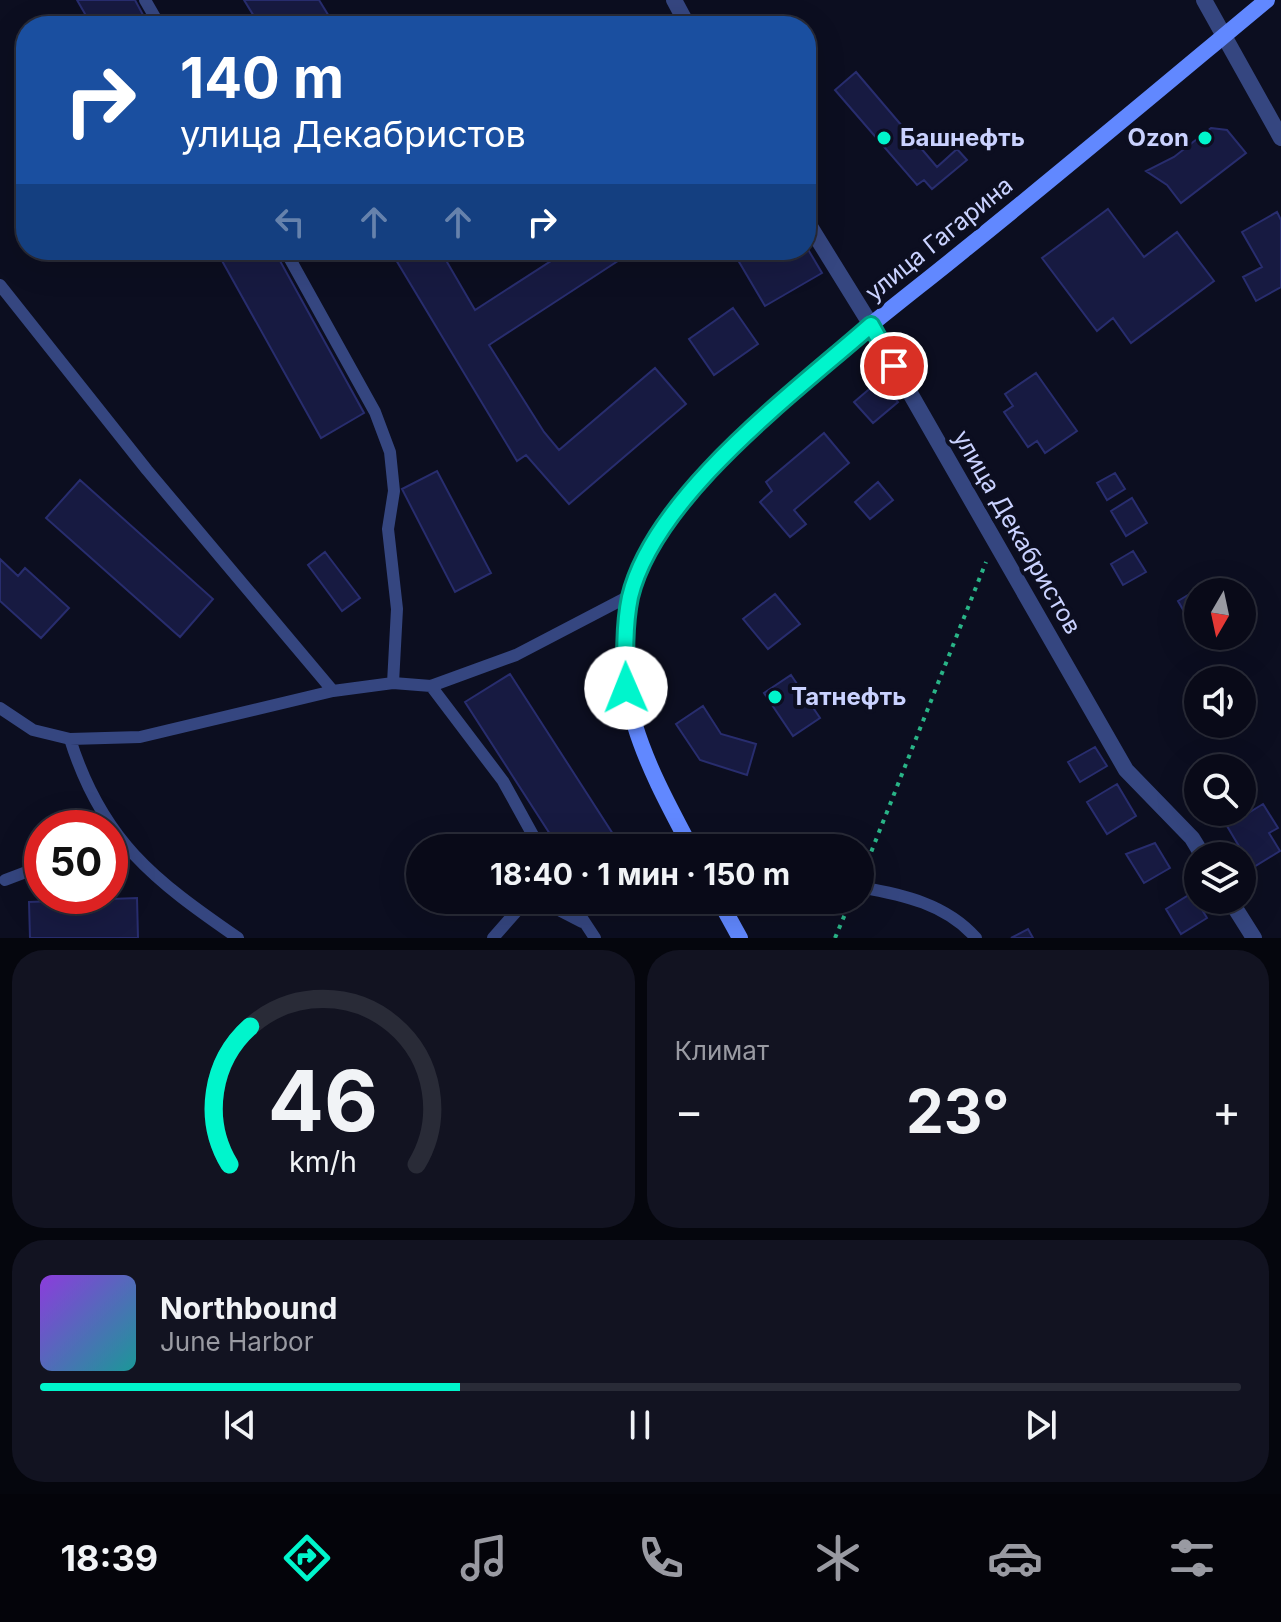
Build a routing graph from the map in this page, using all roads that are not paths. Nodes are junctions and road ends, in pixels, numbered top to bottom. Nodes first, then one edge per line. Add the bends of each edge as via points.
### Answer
1 (1204, 0) edge
2 (1267, 0) edge
3 (1224, 36) junction
4 (1281, 138) edge
5 (816, 236) edge
6 (291, 260) edge
7 (0, 285) edge
8 (871, 325) junction
9 (631, 595) junction
10 (393, 683) junction
11 (431, 686) junction
12 (333, 691) junction
13 (0, 708) edge
14 (70, 739) junction
15 (99, 810) edge
16 (532, 834) edge
17 (684, 834) edge
18 (1194, 842) edge
19 (128, 853) edge
20 (24, 873) edge
21 (5, 880) dead end
22 (874, 891) edge
23 (578, 914) edge
24 (727, 914) edge
25 (1239, 914) edge
26 (582, 922) junction
27 (238, 938) edge
28 (493, 938) edge
29 (595, 938) edge
30 (740, 938) edge
31 (976, 938) edge
32 (1254, 938) edge

1 - 3 street
2 - 3 main road, улица Гагарина
3 - 4 street
3 - 8 main road, улица Гагарина
5 - 8 street, улица Декабристов
6 - 10 lane via 375,412 390,452 394,491 388,529 397,609
7 - 12 lane
8 - 9 main road, улица Гагарина via 679,503 651,547
8 - 18 street, улица Декабристов via 1126,770
9 - 11 lane via 516,655
9 - 17 main road, улица Гагарина via 626,688 635,734
10 - 11 lane
10 - 12 lane
11 - 16 lane via 503,781
12 - 14 lane via 140,737
13 - 14 lane via 33,730
14 - 15 lane
19 - 27 lane via 166,889
20 - 21 lane
22 - 31 lane via 930,905 959,919
23 - 26 lane
24 - 30 main road
25 - 32 street
26 - 28 lane via 547,904 522,905
26 - 29 lane

